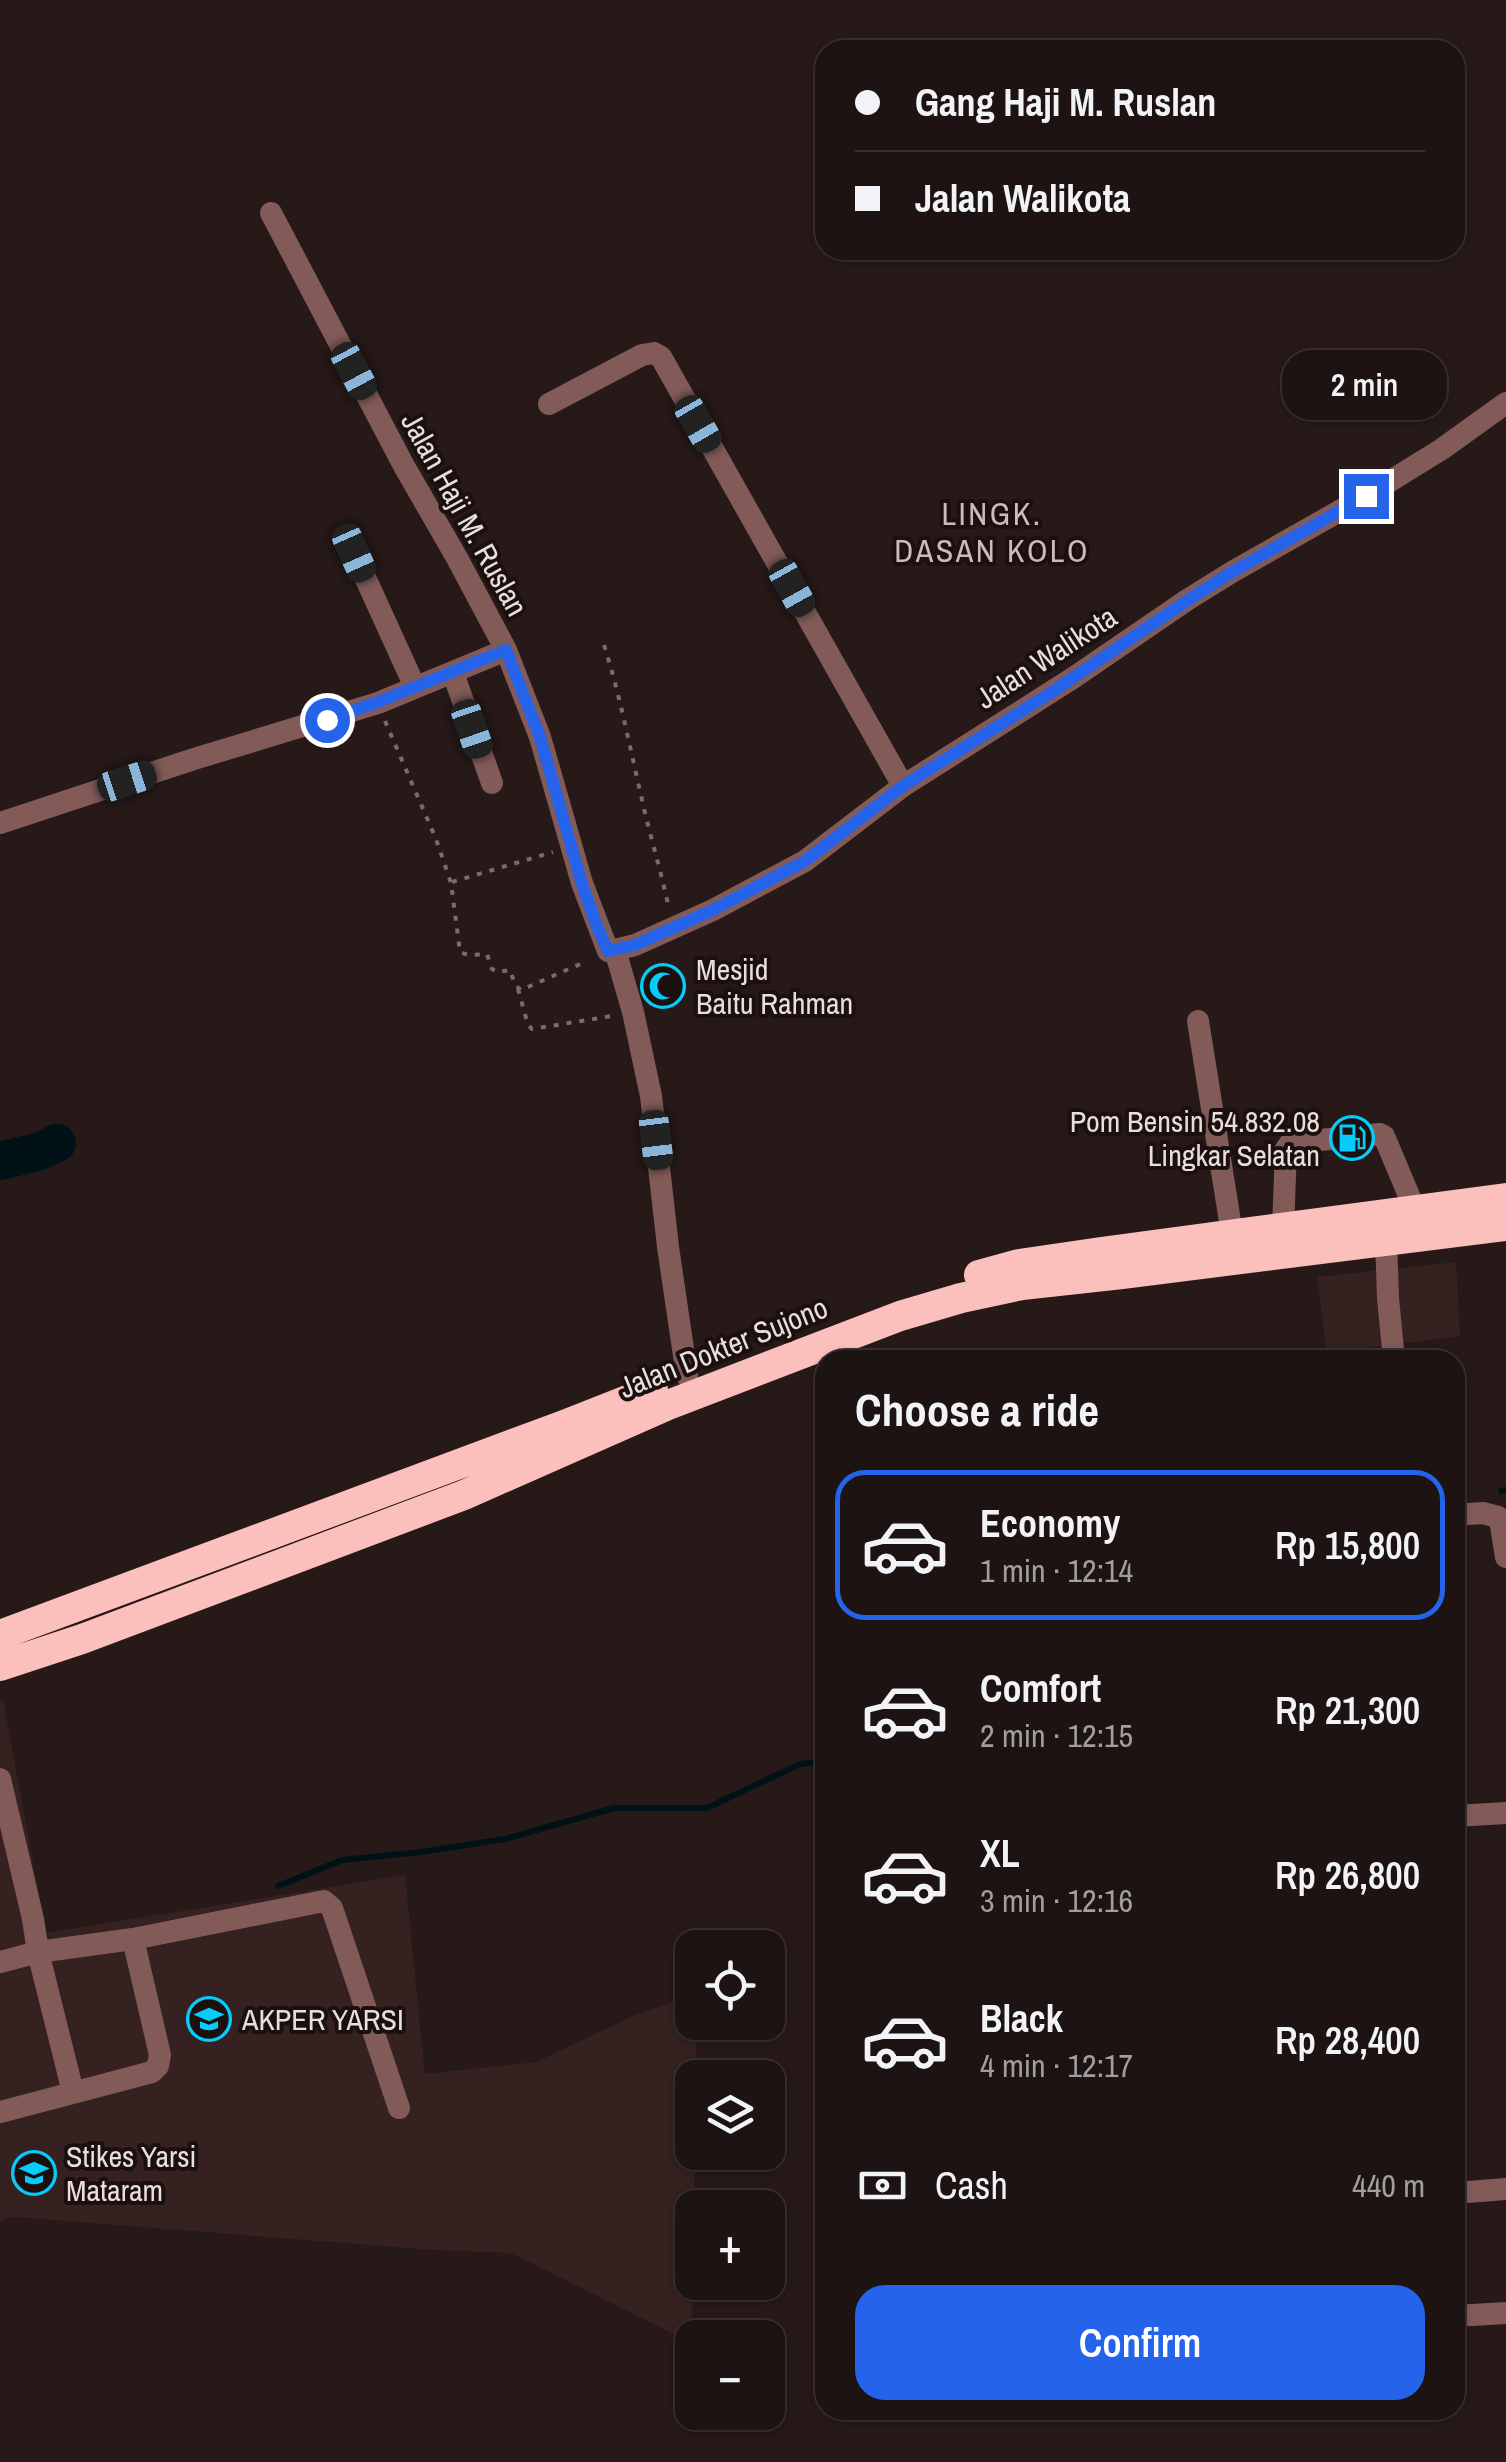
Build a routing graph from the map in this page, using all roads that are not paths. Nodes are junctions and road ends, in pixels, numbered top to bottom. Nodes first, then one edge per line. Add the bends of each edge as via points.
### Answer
1 (271, 213) dead end
2 (1506, 402) edge
3 (549, 404) dead end
4 (354, 553) dead end
5 (506, 650) junction
6 (452, 673) junction
7 (415, 688) junction
8 (492, 783) dead end
9 (903, 786) junction
10 (0, 823) edge
11 (612, 951) junction
12 (1198, 1022) dead end
13 (1506, 1198) edge
14 (1415, 1210) junction
15 (1506, 1226) edge
16 (1283, 1229) junction
17 (1232, 1234) junction
18 (1386, 1240) junction
19 (1020, 1275) junction
20 (1393, 1350) edge
21 (687, 1376) junction
22 (1465, 1515) edge
23 (1506, 1557) edge
24 (0, 1634) edge
25 (0, 1666) edge
26 (0, 1778) edge
27 (1506, 1814) edge
28 (1465, 1816) edge
29 (36, 1936) junction
30 (133, 1939) junction
31 (0, 1962) edge
32 (73, 2092) junction
33 (399, 2108) dead end
34 (0, 2112) edge
35 (1506, 2190) edge
36 (1465, 2192) edge
37 (1506, 2312) edge
38 (1465, 2315) edge

1 - 5 street, Jalan Haji M. Ruslan
2 - 9 street, Jalan Walikota via 1442,449 1232,572
3 - 9 street via 642,355 662,358
4 - 7 street
5 - 6 street
5 - 11 street, Jalan Haji M. Ruslan via 540,737 591,910
6 - 7 street
6 - 8 street
7 - 10 street
9 - 11 street, Jalan Walikota via 805,861 713,910
11 - 21 street, Jalan Haji M. Ruslan via 651,1096
12 - 17 street
13 - 14 highway
14 - 16 highway
14 - 16 street via 1384,1136 1290,1143
15 - 18 highway, Jalan Dokter Sujono
16 - 17 highway
17 - 19 highway
18 - 19 highway, Jalan Dokter Sujono
18 - 20 street
19 - 21 highway via 944,1284
19 - 25 highway, Jalan Dokter Sujono via 668,1404 464,1495
21 - 24 highway
22 - 23 street via 1498,1517
26 - 29 street
27 - 28 street
29 - 30 street
29 - 31 street
29 - 32 street
30 - 32 street via 158,2066
30 - 33 street via 324,1901 332,1908
32 - 34 street
35 - 36 street
37 - 38 street

